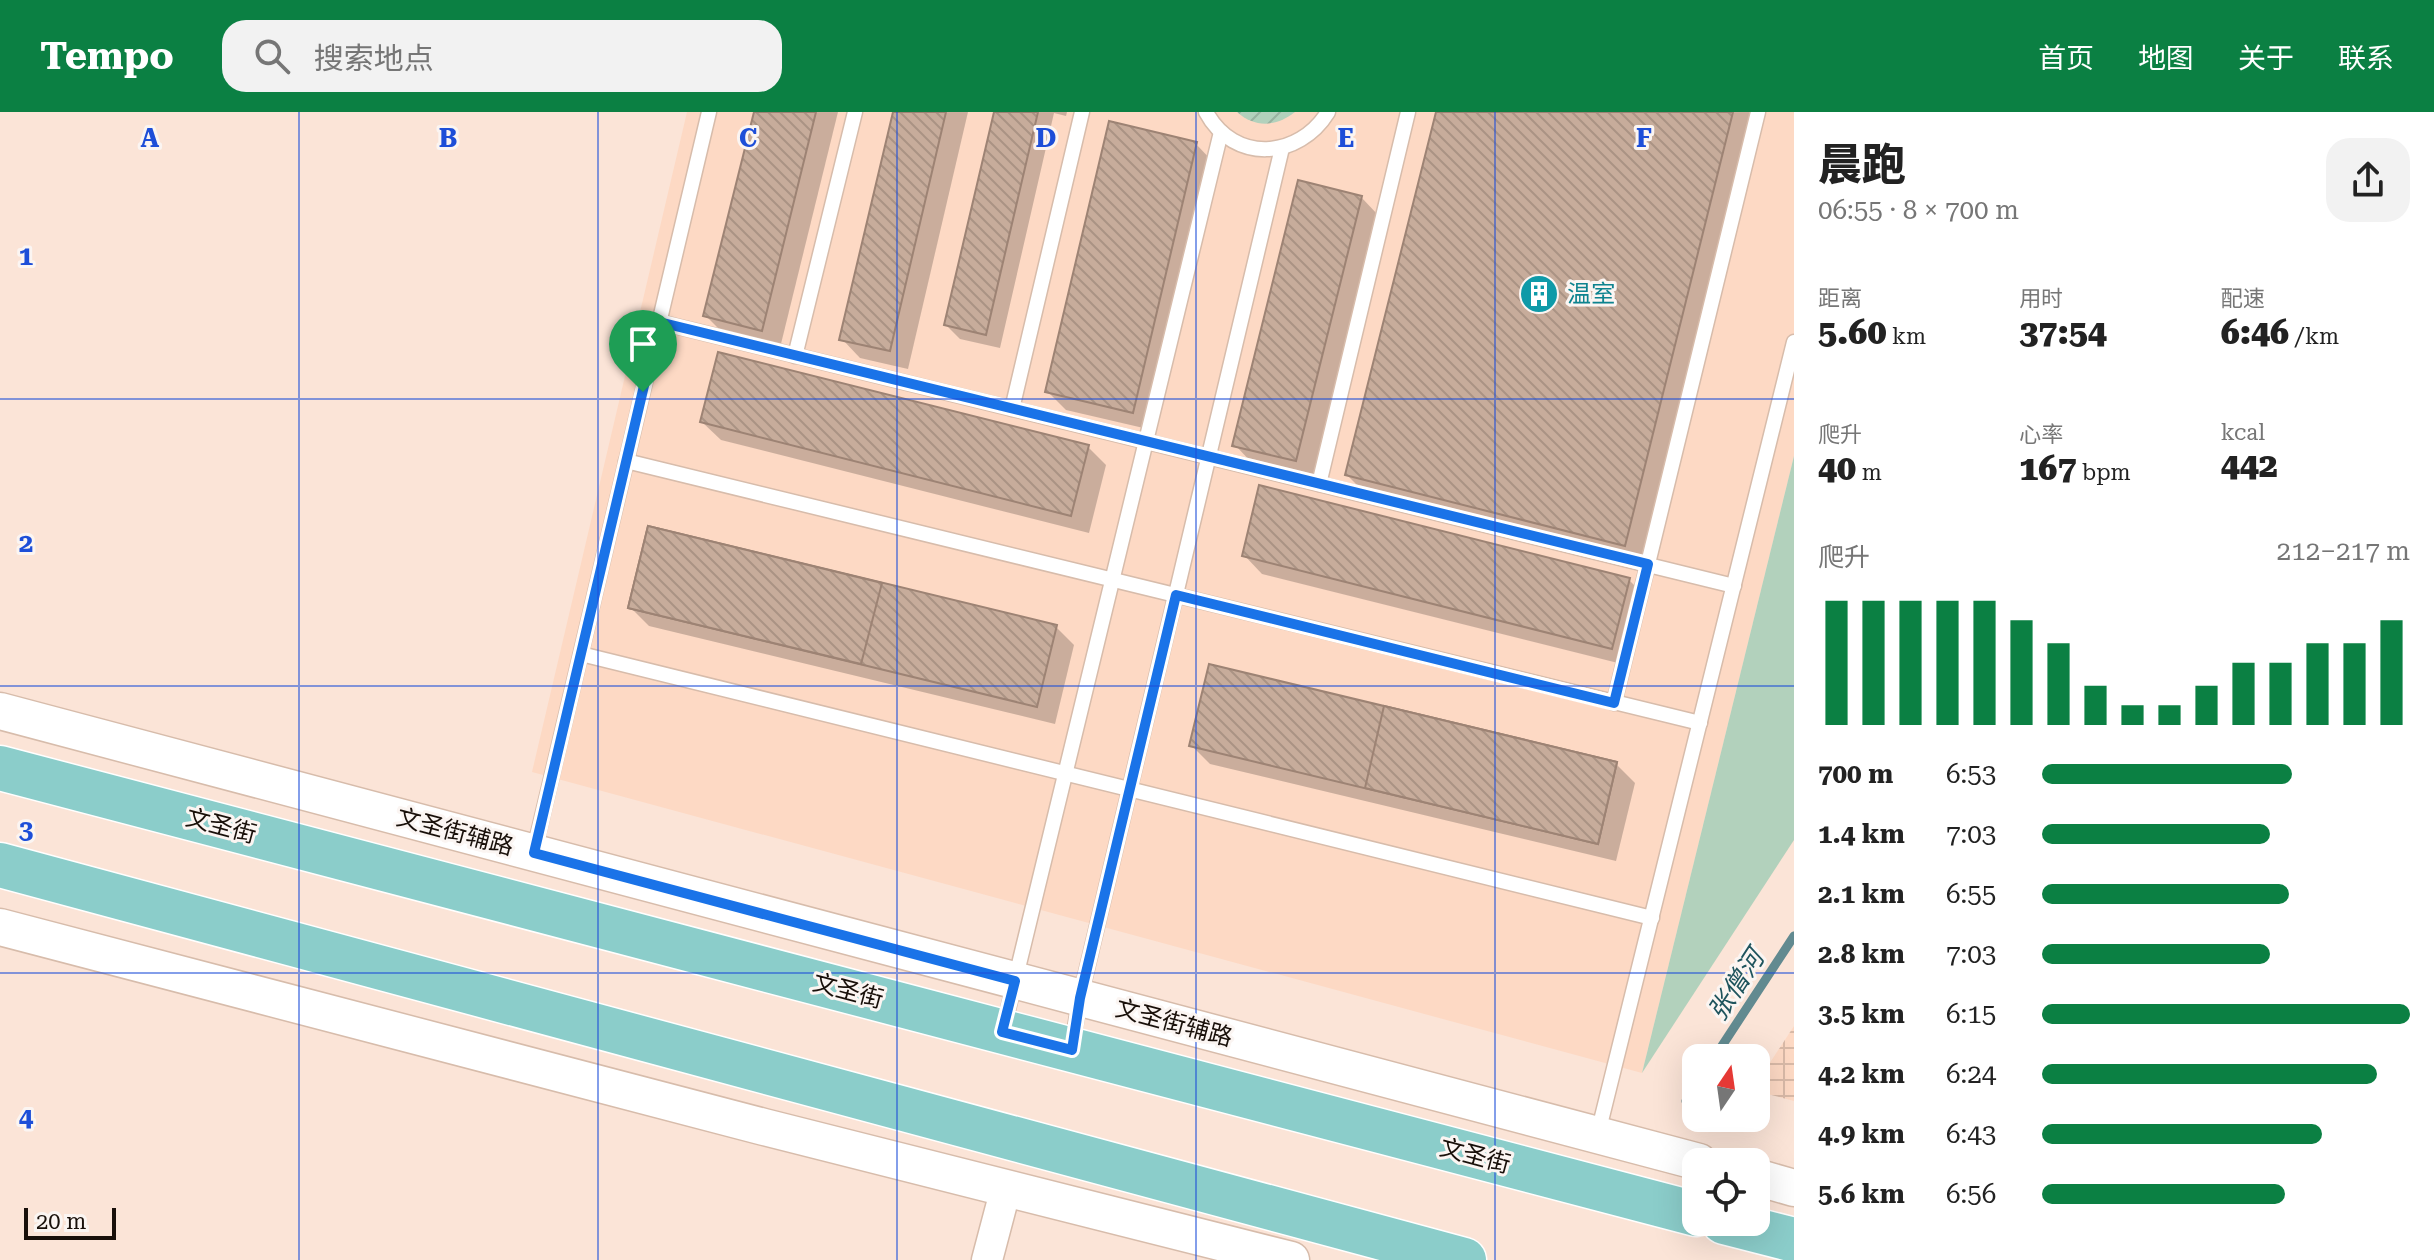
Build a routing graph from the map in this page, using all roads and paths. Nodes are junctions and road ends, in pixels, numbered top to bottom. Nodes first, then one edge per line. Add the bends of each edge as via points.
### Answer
1 (709, 112) edge
2 (855, 112) edge
3 (1082, 112) edge
4 (1206, 112) edge
5 (1328, 112) edge
6 (1408, 112) edge
7 (1758, 112) edge
8 (1221, 132) junction
9 (1282, 148) junction
10 (659, 322) junction
11 (1794, 342) edge
12 (795, 356) junction
13 (1012, 409) junction
14 (1146, 442) junction
15 (1209, 457) junction
16 (626, 461) junction
17 (1319, 484) junction
18 (1648, 564) junction
19 (1113, 580) junction
20 (1734, 586) junction
21 (1176, 595) junction
22 (581, 654) junction
23 (1614, 703) junction
24 (0, 711) edge
25 (1700, 723) junction
26 (0, 768) edge
27 (1066, 773) junction
28 (1130, 789) junction
29 (534, 853) junction
30 (0, 865) edge
31 (1652, 918) junction
32 (0, 927) edge
33 (1015, 981) junction
34 (1080, 998) junction
35 (1002, 1032) junction
36 (1072, 1050) junction
37 (1598, 1135) junction
38 (1682, 1157) edge
39 (1770, 1181) edge
40 (1006, 1188) junction
41 (1794, 1188) edge
42 (1682, 1210) edge
43 (1770, 1234) edge
44 (1794, 1240) edge
45 (987, 1260) edge
46 (1291, 1260) edge
47 (1464, 1260) edge

1 - 10 lane
2 - 12 lane
3 - 13 lane
4 - 8 lane
5 - 9 lane via 1314,132
6 - 17 lane
7 - 18 lane
8 - 9 lane via 1249,148
8 - 14 lane
9 - 15 lane
10 - 12 lane
10 - 16 lane
11 - 20 lane
12 - 13 lane
13 - 14 lane
14 - 15 lane
14 - 19 lane
15 - 17 lane
15 - 21 lane
16 - 19 lane
16 - 22 lane
17 - 18 lane
18 - 20 lane
18 - 23 lane
19 - 21 lane
19 - 27 lane
20 - 25 lane
21 - 23 lane
21 - 28 lane
22 - 27 lane
22 - 29 lane
23 - 25 lane
24 - 29 street, 文圣街辅路
25 - 31 lane
26 - 35 main road, 文圣街
27 - 28 lane
27 - 33 lane
28 - 31 lane
28 - 34 lane
29 - 33 street, 文圣街辅路
30 - 47 main road
31 - 37 lane
32 - 40 street
33 - 34 street, 文圣街辅路
33 - 35 lane
34 - 36 lane
34 - 37 street, 文圣街辅路
35 - 36 main road, 文圣街
36 - 42 main road, 文圣街
37 - 38 street, 文圣街辅路
39 - 41 street
40 - 45 street
40 - 46 street
43 - 44 main road

